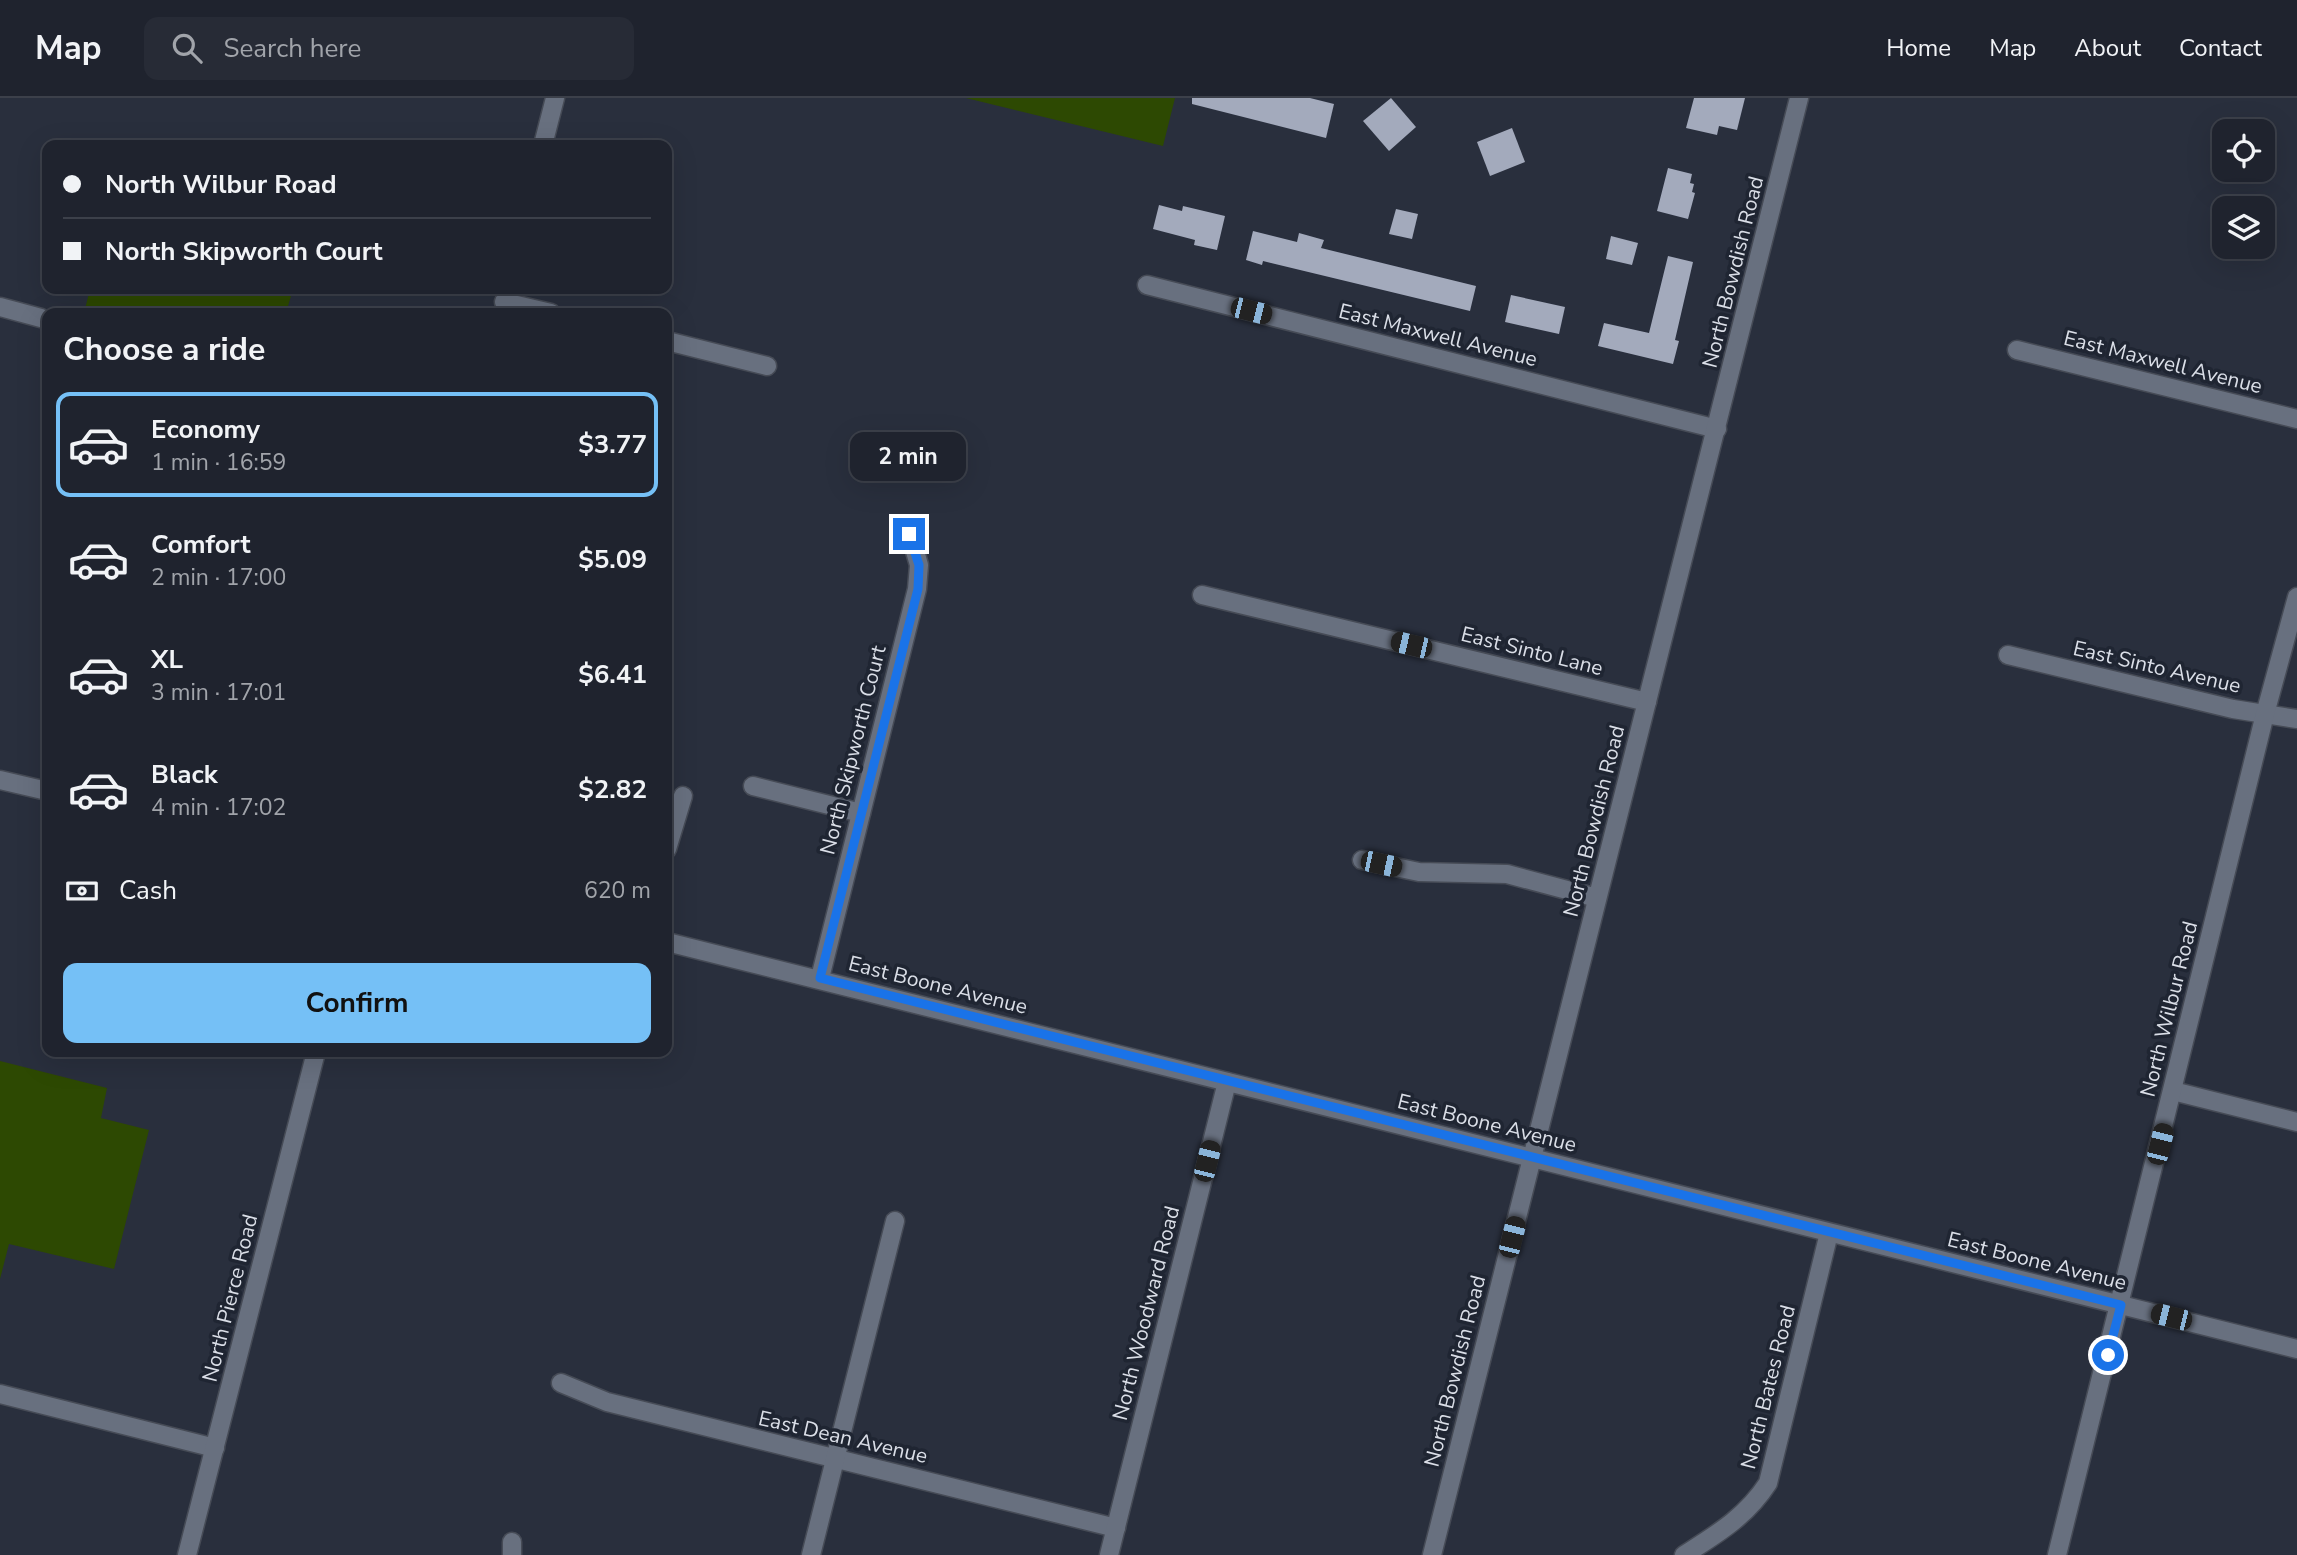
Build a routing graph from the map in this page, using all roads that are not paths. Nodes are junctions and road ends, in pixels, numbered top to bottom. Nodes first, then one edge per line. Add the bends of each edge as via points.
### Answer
1 (555, 98) edge
2 (1798, 98) edge
3 (544, 140) edge
4 (1147, 285) dead end
5 (505, 301) edge
6 (0, 307) edge
7 (532, 308) edge
8 (41, 318) dead end
9 (672, 342) edge
10 (2017, 349) dead end
11 (767, 366) dead end
12 (2297, 419) edge
13 (1717, 429) junction
14 (909, 534) dead end
15 (1202, 595) dead end
16 (2297, 597) edge
17 (2008, 655) dead end
18 (1647, 702) junction
19 (2265, 714) junction
20 (2297, 719) edge
21 (0, 780) edge
22 (752, 786) dead end
23 (42, 791) edge
24 (683, 796) dead end
25 (861, 813) junction
26 (672, 832) edge
27 (1362, 860) dead end
28 (1597, 898) junction
29 (672, 943) edge
30 (820, 978) junction
31 (315, 1057) edge
32 (1227, 1083) junction
33 (2173, 1091) junction
34 (2297, 1122) edge
35 (1532, 1158) junction
36 (895, 1221) dead end
37 (1829, 1233) junction
38 (2121, 1305) junction
39 (2297, 1349) edge
40 (561, 1383) dead end
41 (0, 1394) edge
42 (215, 1448) junction
43 (835, 1459) junction
44 (1116, 1528) junction
45 (187, 1555) edge
46 (811, 1555) edge
47 (1109, 1555) edge
48 (1432, 1555) edge
49 (1684, 1555) edge
50 (2057, 1555) edge

1 - 3 street
2 - 13 street, North Bowdish Road
4 - 13 street, East Maxwell Avenue
5 - 7 street
6 - 8 street
9 - 11 street
10 - 12 street, East Maxwell Avenue
13 - 18 street, North Bowdish Road
14 - 25 street, North Skipworth Court via 919,565 918,589
15 - 18 street, East Sinto Lane
16 - 19 street, North Wilbur Road
17 - 19 street, East Sinto Avenue
18 - 28 street, North Bowdish Road
19 - 20 street, East Sinto Avenue
19 - 33 street, North Wilbur Road
21 - 23 street
22 - 25 street
24 - 26 street
25 - 30 street, North Skipworth Court
27 - 28 street via 1419,872 1507,874
28 - 35 street, North Bowdish Road
29 - 30 street, East Boone Avenue
30 - 32 street, East Boone Avenue
31 - 42 street, North Pierce Road
32 - 35 street, East Boone Avenue
32 - 44 street, North Woodward Road
33 - 34 street
33 - 38 street, North Wilbur Road
35 - 37 street, East Boone Avenue
35 - 48 street, North Bowdish Road
36 - 43 street
37 - 38 street, East Boone Avenue
37 - 49 street, North Bates Road via 1768,1483 1738,1521
38 - 39 street, East Boone Avenue
38 - 50 street, North Wilbur Road
40 - 43 street, East Dean Avenue via 607,1402
41 - 42 street
42 - 45 street, North Pierce Road
43 - 44 street, East Dean Avenue
43 - 46 street
44 - 47 street, North Woodward Road

